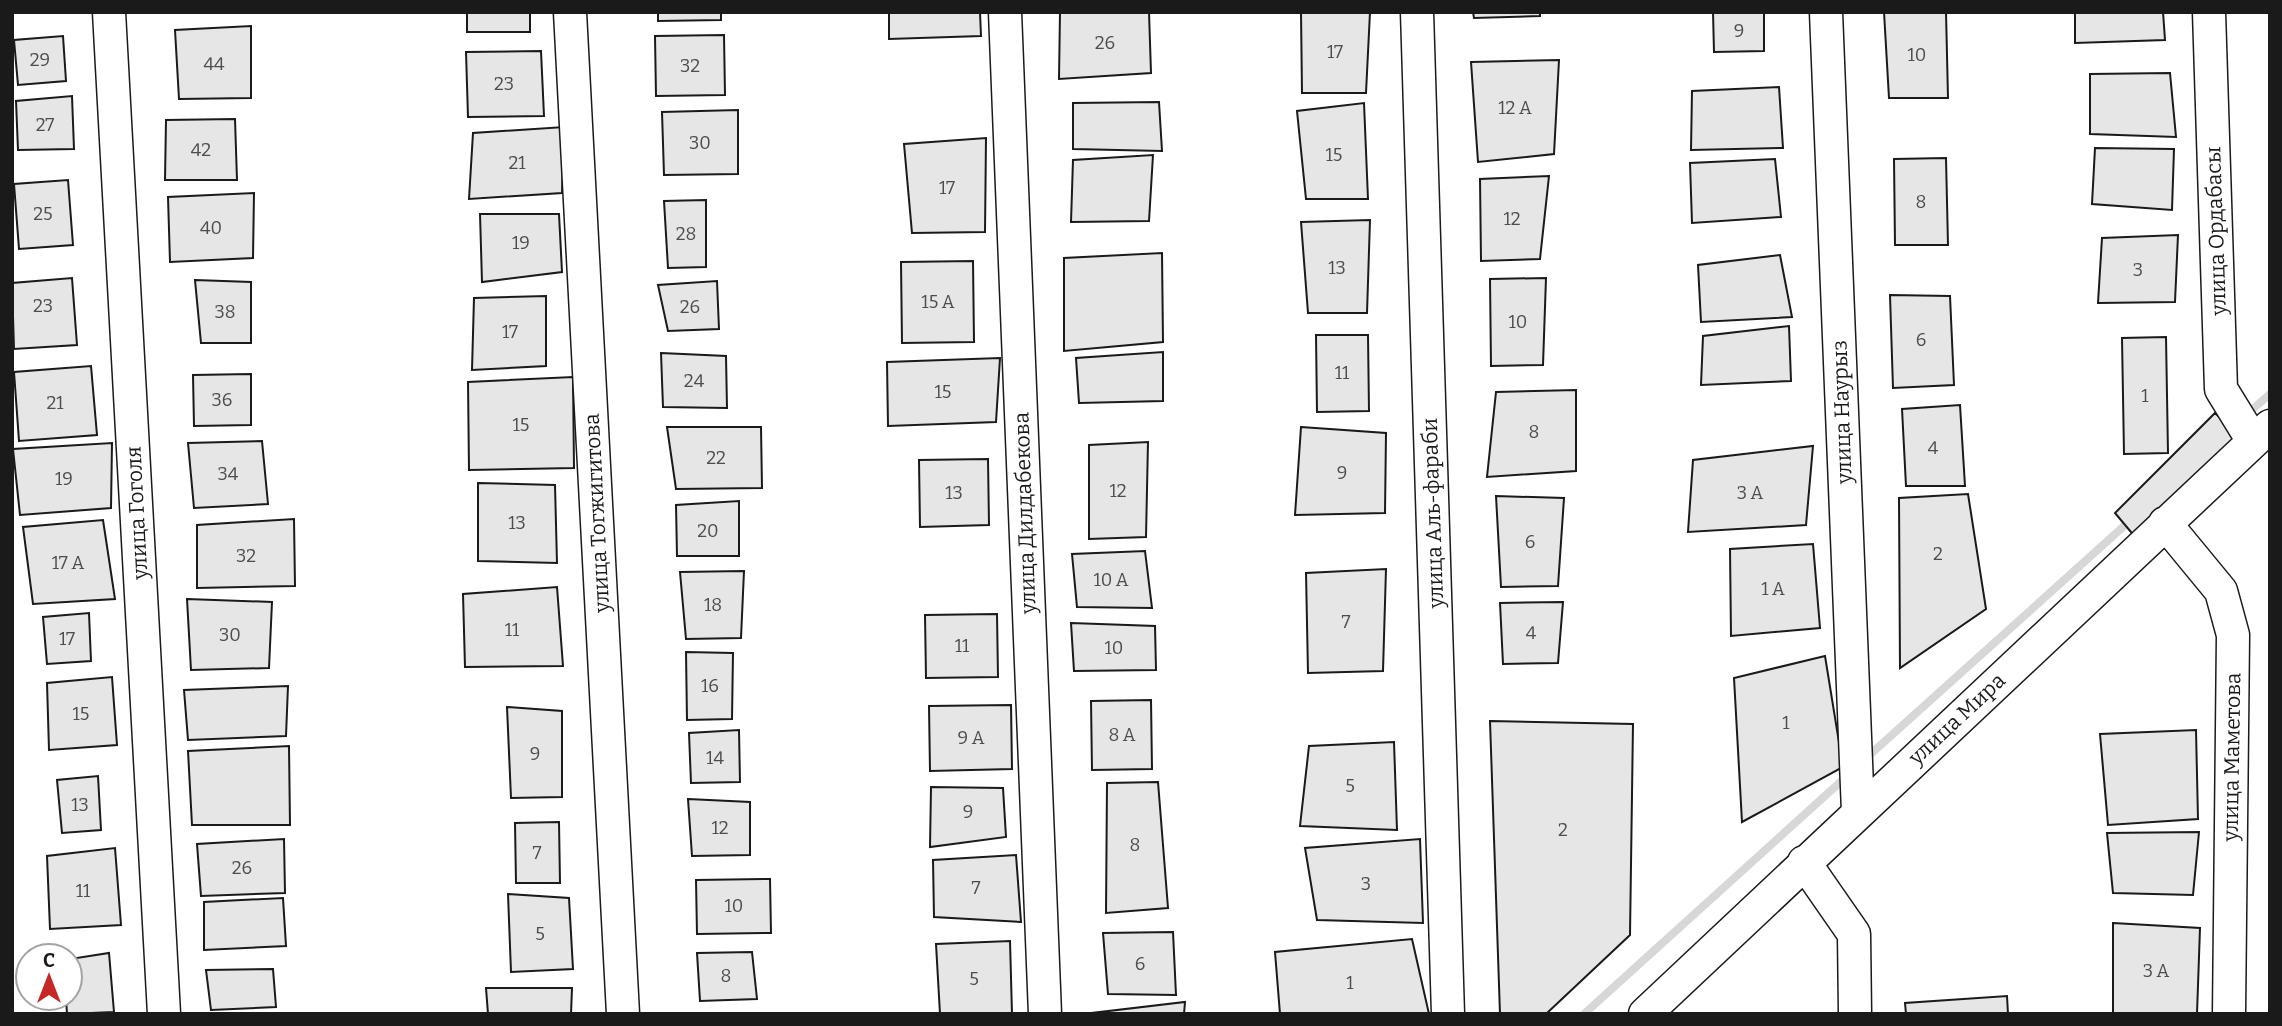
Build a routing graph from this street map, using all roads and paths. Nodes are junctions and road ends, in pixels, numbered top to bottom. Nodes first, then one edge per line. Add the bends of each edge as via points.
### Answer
1 (109, 12) edge
2 (570, 12) edge
3 (1005, 12) edge
4 (1417, 12) edge
5 (1826, 12) edge
6 (2209, 12) edge
7 (2261, 433) edge
8 (2165, 523) junction
9 (1858, 811) junction
10 (1804, 862) junction
11 (164, 1014) edge
12 (623, 1014) edge
13 (1045, 1014) edge
14 (1448, 1014) edge
15 (1645, 1014) edge
16 (1855, 1014) edge
17 (2229, 1014) edge

1 - 11 street, улица Гоголя
2 - 12 street, улица Тогжигитова
3 - 13 street, улица Дилдабекова
4 - 14 street, улица Аль-фараби
5 - 9 street, улица Наурыз
6 - 7 street, улица Ордабасы via 2221,389
7 - 8 street, улица Мира
8 - 9 street, улица Мира
8 - 17 street, улица Маметова via 2221,591 2233,635
9 - 10 street, улица Мира
10 - 15 street, улица Мира
10 - 16 street via 1854,934

